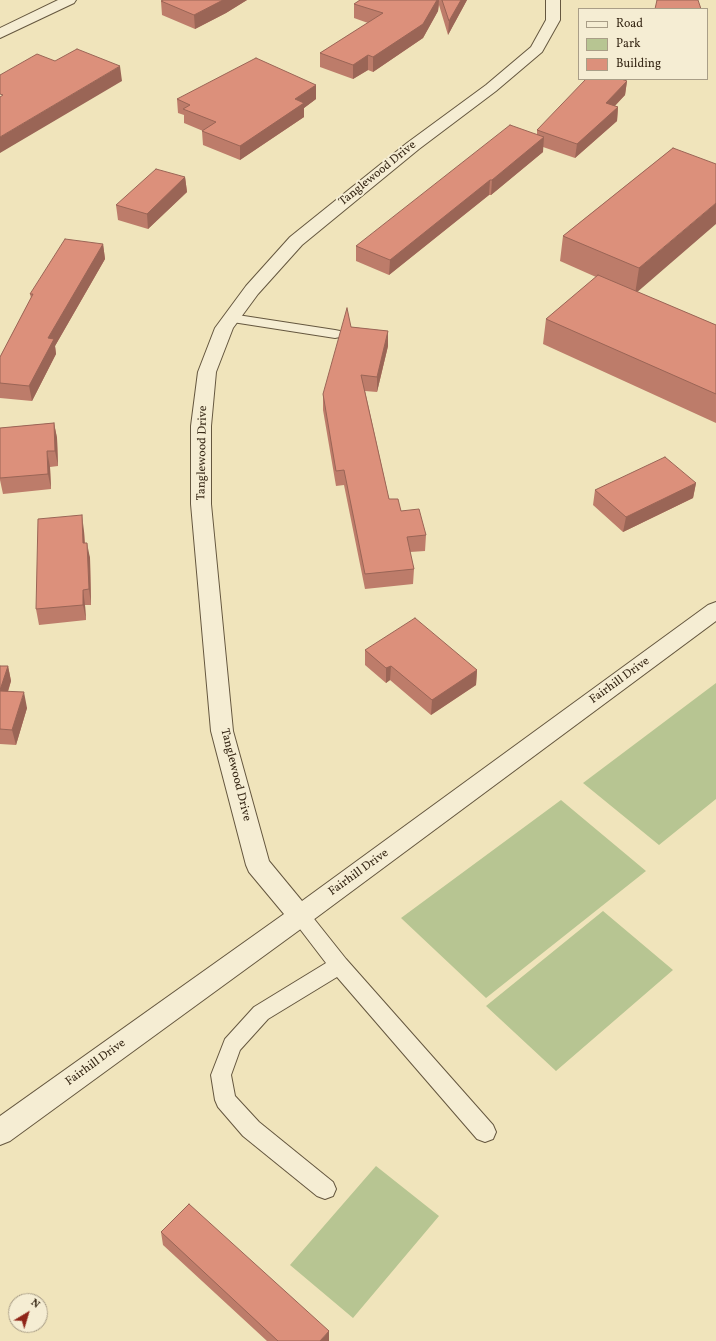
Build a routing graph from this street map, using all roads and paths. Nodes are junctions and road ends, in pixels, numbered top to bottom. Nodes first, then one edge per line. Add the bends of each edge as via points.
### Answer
1 (69, 0) edge
2 (553, 0) edge
3 (0, 34) edge
4 (231, 318) junction
5 (335, 334) dead end
6 (716, 610) edge
7 (300, 916) junction
8 (339, 965) junction
9 (0, 1132) edge
10 (485, 1132) dead end
11 (325, 1189) dead end

1 - 3 street
2 - 4 street, Tanglewood Drive via 553,20 536,49 491,88 413,146 296,241 252,290
4 - 5 lane
4 - 7 street, Tanglewood Drive via 224,328 207,372 201,426 201,504 222,730 258,865
6 - 7 street, Fairhill Drive
7 - 8 lane
7 - 9 street, Fairhill Drive
8 - 10 lane
8 - 11 lane via 261,1013 232,1045 220,1075 225,1100 251,1128

